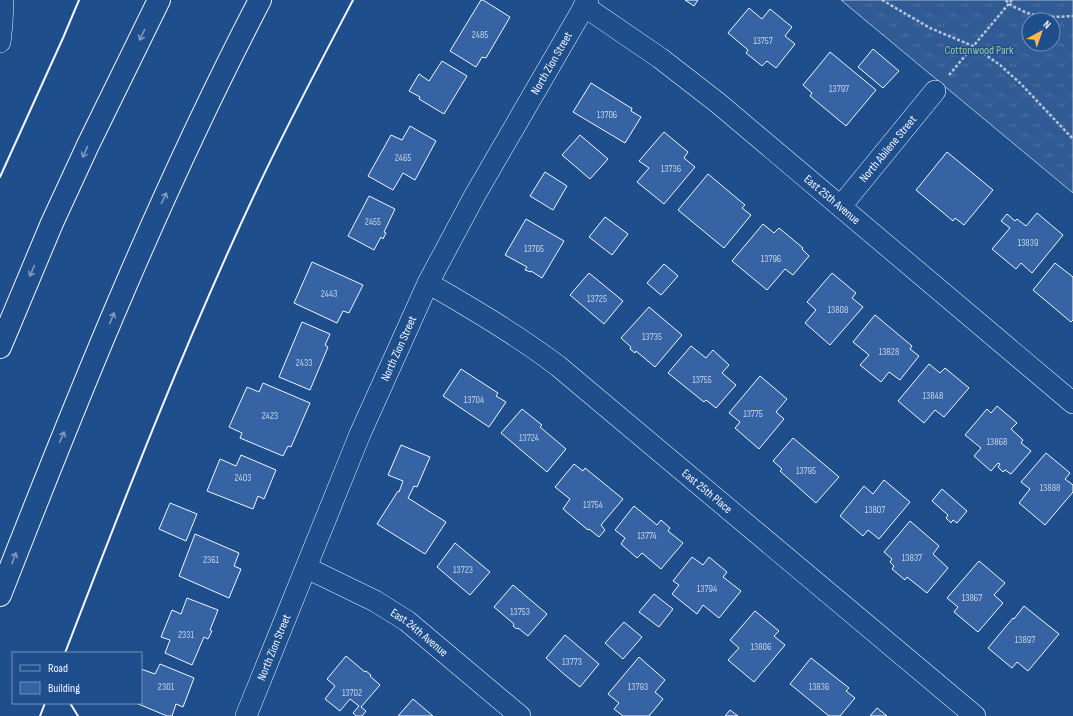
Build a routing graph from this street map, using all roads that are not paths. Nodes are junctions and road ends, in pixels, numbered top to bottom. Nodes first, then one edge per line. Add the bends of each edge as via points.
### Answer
1 (3, 0) edge
2 (159, 0) edge
3 (260, 0) edge
4 (586, 3) edge
5 (0, 42) edge
6 (936, 91) road end
7 (841, 206) junction
8 (428, 283) junction
9 (0, 347) edge
10 (1073, 403) edge
11 (307, 568) junction
12 (0, 595) edge
13 (246, 716) edge
14 (520, 716) edge
15 (975, 716) edge

1 - 5 street
2 -> 9 highway via 52,223
12 -> 3 highway via 54,456 140,252
4 - 7 street, East 25th Avenue via 718,103
4 - 8 street, North Zion Street via 475,195
6 - 7 street, North Abilene Street
7 - 10 street, East 25th Avenue
8 - 11 street, North Zion Street via 360,434
8 - 15 street, East 25th Place via 489,319 558,366
11 - 13 street, North Zion Street
11 - 14 street, East 24th Avenue via 375,601 407,621

